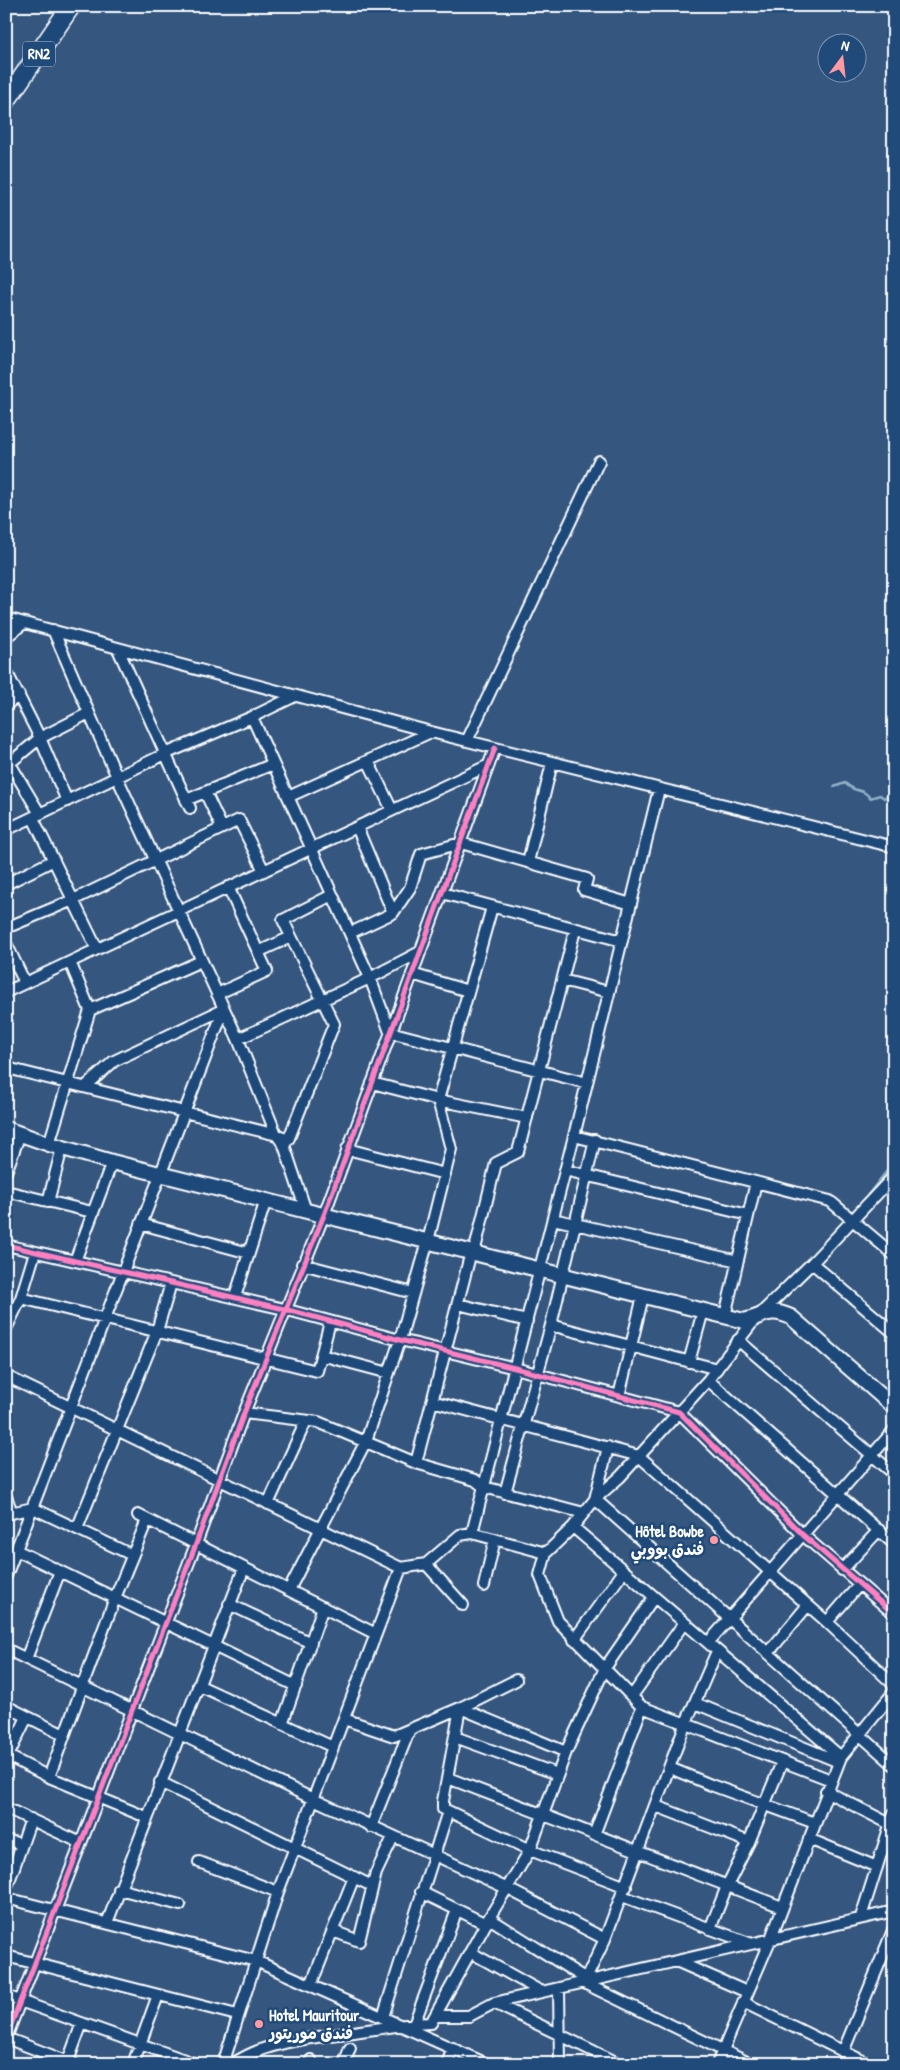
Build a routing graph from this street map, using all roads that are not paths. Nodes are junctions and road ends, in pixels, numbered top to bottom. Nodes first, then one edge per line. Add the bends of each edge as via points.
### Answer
1 (72, 6) edge
2 (6, 101) edge
3 (599, 461) dead end
4 (6, 618) edge
5 (24, 623) junction
6 (53, 630) junction
7 (6, 637) edge
8 (118, 649) junction
9 (6, 672) edge
10 (19, 695) junction
11 (293, 697) junction
12 (6, 705) edge
13 (89, 714) junction
14 (252, 717) junction
15 (431, 732) junction
16 (40, 738) junction
17 (467, 741) junction
18 (495, 748) junction
19 (165, 754) junction
20 (8, 762) edge
21 (368, 762) junction
22 (552, 762) junction
23 (273, 764) junction
24 (489, 765) junction
25 (117, 776) junction
26 (659, 789) junction
27 (205, 792) junction
28 (288, 797) junction
29 (67, 801) junction
30 (392, 810) junction
31 (36, 816) junction
32 (357, 827) junction
33 (222, 828) junction
34 (6, 830) edge
35 (461, 843) junction
36 (894, 847) edge
37 (311, 848) junction
38 (54, 860) junction
39 (156, 861) junction
40 (528, 862) junction
41 (264, 871) junction
42 (6, 884) edge
43 (228, 887) junction
44 (442, 893) junction
45 (332, 895) junction
46 (73, 900) junction
47 (631, 904) junction
48 (492, 907) junction
49 (180, 910) junction
50 (393, 913) junction
51 (6, 928) edge
52 (575, 930) junction
53 (350, 934) junction
54 (291, 937) junction
55 (622, 942) junction
56 (6, 943) edge
57 (97, 949) junction
58 (258, 952) junction
59 (420, 952) junction
60 (202, 960) junction
61 (70, 962) junction
62 (412, 974) junction
63 (370, 978) junction
64 (562, 980) junction
65 (25, 983) junction
66 (468, 991) junction
67 (6, 992) edge
68 (610, 992) junction
69 (217, 994) junction
70 (321, 1000) junction
71 (224, 1008) junction
72 (90, 1010) junction
73 (390, 1032) junction
74 (238, 1039) junction
75 (452, 1048) junction
76 (6, 1062) edge
77 (539, 1071) junction
78 (372, 1083) junction
79 (587, 1083) junction
80 (68, 1084) junction
81 (84, 1088) junction
82 (438, 1100) junction
83 (185, 1112) junction
84 (527, 1118) junction
85 (6, 1130) edge
86 (20, 1134) junction
87 (276, 1134) junction
88 (574, 1136) junction
89 (595, 1140) junction
90 (287, 1141) junction
91 (56, 1146) junction
92 (347, 1149) junction
93 (112, 1162) junction
94 (565, 1170) junction
95 (6, 1172) edge
96 (161, 1174) junction
97 (445, 1174) junction
98 (586, 1175) junction
99 (894, 1176) edge
100 (756, 1182) junction
101 (6, 1191) edge
102 (266, 1200) junction
103 (48, 1202) junction
104 (306, 1211) junction
105 (92, 1212) junction
106 (324, 1215) junction
107 (748, 1215) junction
108 (553, 1219) junction
109 (852, 1220) junction
110 (142, 1224) junction
111 (575, 1224) junction
112 (428, 1241) junction
113 (6, 1245) edge
114 (35, 1252) junction
115 (473, 1252) junction
116 (249, 1253) junction
117 (894, 1255) edge
118 (75, 1261) junction
119 (738, 1261) junction
120 (812, 1263) junction
121 (302, 1264) junction
122 (540, 1270) junction
123 (123, 1273) junction
124 (563, 1275) junction
125 (171, 1283) junction
126 (413, 1293) junction
127 (643, 1296) junction
128 (21, 1298) junction
129 (235, 1298) junction
130 (458, 1304) junction
131 (284, 1310) junction
132 (703, 1311) junction
133 (725, 1316) junction
134 (756, 1318) junction
135 (105, 1319) junction
136 (527, 1321) junction
137 (330, 1322) junction
138 (551, 1326) junction
139 (6, 1329) edge
140 (157, 1331) junction
141 (894, 1333) edge
142 (400, 1340) junction
143 (738, 1340) junction
144 (630, 1346) junction
145 (446, 1350) junction
146 (322, 1355) junction
147 (266, 1358) junction
148 (689, 1362) junction
149 (515, 1368) junction
150 (717, 1369) junction
151 (389, 1373) junction
152 (537, 1374) junction
153 (6, 1376) edge
154 (708, 1380) junction
155 (619, 1396) junction
156 (432, 1401) junction
157 (894, 1407) edge
158 (71, 1408) junction
159 (244, 1412) junction
160 (679, 1412) junction
161 (502, 1419) junction
162 (306, 1421) junction
163 (523, 1425) junction
164 (118, 1430) junction
165 (894, 1430) edge
166 (366, 1441) junction
167 (608, 1447) junction
168 (871, 1454) junction
169 (639, 1456) junction
170 (416, 1463) junction
171 (894, 1474) edge
172 (220, 1480) junction
173 (484, 1487) junction
174 (505, 1492) junction
175 (837, 1494) junction
176 (6, 1496) edge
177 (595, 1499) junction
178 (268, 1504) junction
179 (33, 1508) junction
180 (584, 1513) junction
181 (9, 1514) edge
182 (573, 1527) junction
183 (77, 1528) junction
184 (321, 1529) junction
185 (879, 1530) junction
186 (472, 1533) junction
187 (802, 1535) junction
188 (495, 1539) junction
189 (196, 1544) junction
190 (894, 1544) edge
191 (16, 1550) junction
192 (546, 1553) junction
193 (132, 1555) junction
194 (426, 1564) junction
195 (244, 1568) junction
196 (401, 1568) junction
197 (842, 1570) junction
198 (624, 1571) junction
199 (60, 1572) junction
200 (770, 1572) junction
201 (6, 1576) edge
202 (859, 1585) junction
203 (484, 1586) dead end
204 (289, 1590) junction
205 (654, 1597) junction
206 (115, 1598) junction
207 (229, 1604) junction
208 (463, 1605) dead end
209 (808, 1605) junction
210 (323, 1607) junction
211 (894, 1614) edge
212 (730, 1619) junction
213 (165, 1622) junction
214 (684, 1622) junction
215 (827, 1622) junction
216 (376, 1634) junction
217 (574, 1640) junction
218 (311, 1643) junction
219 (708, 1643) junction
220 (213, 1646) junction
221 (6, 1650) edge
222 (717, 1651) junction
223 (768, 1653) junction
224 (26, 1659) junction
225 (605, 1668) junction
226 (516, 1680) dead end
227 (198, 1685) junction
228 (894, 1685) edge
229 (296, 1686) junction
230 (83, 1687) junction
231 (894, 1692) edge
232 (632, 1696) junction
233 (694, 1703) junction
234 (6, 1706) edge
235 (642, 1707) junction
236 (460, 1708) junction
237 (132, 1709) junction
238 (27, 1717) junction
239 (344, 1719) junction
240 (282, 1724) junction
241 (685, 1725) junction
242 (410, 1729) junction
243 (179, 1733) junction
244 (858, 1733) junction
245 (64, 1736) junction
246 (455, 1737) junction
247 (333, 1747) junction
248 (566, 1752) junction
249 (7, 1756) edge
250 (840, 1759) junction
251 (782, 1762) junction
252 (894, 1765) edge
253 (670, 1768) junction
254 (557, 1774) junction
255 (49, 1777) junction
256 (448, 1778) junction
257 (831, 1780) junction
258 (160, 1782) junction
259 (826, 1791) junction
260 (98, 1798) junction
261 (313, 1800) junction
262 (764, 1804) junction
263 (656, 1806) junction
264 (6, 1808) edge
265 (448, 1811) junction
266 (894, 1813) edge
267 (542, 1815) junction
268 (146, 1817) junction
269 (31, 1819) junction
270 (815, 1822) junction
271 (890, 1824) junction
272 (371, 1827) junction
273 (594, 1835) junction
274 (393, 1837) junction
275 (809, 1839) junction
276 (6, 1840) edge
277 (749, 1842) junction
278 (21, 1844) junction
279 (81, 1844) junction
280 (294, 1848) junction
281 (530, 1850) junction
282 (639, 1852) junction
283 (433, 1855) junction
284 (199, 1862) dead end
285 (877, 1867) junction
286 (354, 1877) junction
287 (372, 1886) junction
288 (727, 1886) junction
289 (506, 1888) junction
290 (119, 1889) junction
291 (6, 1890) edge
292 (624, 1891) junction
293 (278, 1892) junction
294 (421, 1892) junction
295 (6, 1898) edge
296 (180, 1905) dead end
297 (782, 1908) junction
298 (458, 1910) junction
299 (894, 1910) edge
300 (55, 1911) junction
301 (861, 1917) junction
302 (487, 1921) junction
303 (107, 1923) junction
304 (894, 1928) edge
305 (710, 1929) junction
306 (333, 1931) junction
307 (771, 1938) junction
308 (605, 1939) junction
309 (749, 1943) junction
310 (470, 1952) junction
311 (6, 1956) edge
312 (256, 1961) junction
313 (676, 1961) junction
314 (34, 1963) junction
315 (585, 1981) junction
316 (311, 1985) junction
317 (558, 1988) junction
318 (542, 1992) junction
319 (158, 1995) junction
320 (6, 1996) edge
321 (745, 1997) junction
322 (20, 2001) junction
323 (494, 2003) junction
324 (237, 2015) junction
325 (435, 2016) junction
326 (383, 2017) junction
327 (82, 2023) junction
328 (414, 2024) junction
329 (402, 2025) junction
330 (559, 2034) junction
331 (6, 2038) edge
332 (141, 2044) junction
333 (350, 2048) dead end
334 (453, 2048) junction
335 (723, 2050) junction
336 (844, 2052) junction
337 (69, 2063) edge
338 (133, 2064) edge
339 (196, 2064) edge
340 (223, 2064) edge
341 (233, 2064) edge
342 (344, 2064) edge
343 (447, 2064) edge
344 (487, 2064) edge
345 (560, 2064) edge
346 (620, 2064) edge
347 (717, 2064) edge
348 (751, 2064) edge
349 (869, 2064) edge

1 - 2 highway, RN2
3 - 17 street
4 - 5 street
5 - 6 street
5 - 7 street
6 - 8 street
6 - 13 street
8 - 11 street
8 - 19 street
9 - 10 street
10 - 12 street
10 - 16 street
11 - 14 street
11 - 15 street
13 - 16 street
13 - 25 street
14 - 19 street
14 - 23 street
15 - 17 street
15 - 21 street
16 - 20 street
16 - 29 street
17 - 18 street
18 - 22 street
18 - 24 street
19 - 25 street
19 - 27 street via 188,804
20 - 31 street
21 - 28 street
21 - 30 street
22 - 26 street
22 - 40 street
23 - 27 street
23 - 28 street
24 - 30 street
24 - 35 street
25 - 29 street
25 - 39 street
26 - 36 street
26 - 47 street
27 - 33 street
28 - 37 street
29 - 31 street
30 - 32 street
31 - 34 street
31 - 38 street
32 - 37 street
32 - 50 street
33 - 39 street
33 - 41 street via 239,820
35 - 40 street
35 - 44 street
35 - 50 street via 421,854 410,888
37 - 41 street
37 - 45 street
38 - 42 street
38 - 46 street
39 - 46 street
39 - 49 street
40 - 47 street via 587,879 584,890
41 - 43 street
43 - 49 street
43 - 58 street
44 - 48 street
44 - 59 street
45 - 53 street
45 - 54 street via 283,920
46 - 51 street
46 - 57 street
47 - 55 street
48 - 52 street
48 - 66 street
49 - 57 street
49 - 60 street
50 - 53 street
52 - 55 street
52 - 64 street
53 - 63 street
54 - 58 street
54 - 70 street
55 - 68 street
56 - 65 street
57 - 61 street
58 - 69 street via 267,971
59 - 62 street
59 - 63 street
60 - 69 street
60 - 72 street
61 - 65 street
61 - 72 street
62 - 66 street
62 - 73 street
63 - 70 street
63 - 73 street
64 - 68 street
64 - 77 street
65 - 67 street
66 - 75 street
68 - 79 street
69 - 71 street
70 - 74 street
70 - 90 street via 334,1024
71 - 74 street
71 - 81 street via 114,1061
71 - 83 street
72 - 80 street
73 - 75 street
73 - 78 street
74 - 87 street
75 - 77 street
75 - 82 street
76 - 80 street via 11,1069
77 - 79 street
77 - 84 street
78 - 82 street
78 - 92 street
79 - 88 street
80 - 81 street
80 - 91 street
81 - 83 street
82 - 84 street
82 - 97 street via 451,1149
83 - 87 street
83 - 96 street
84 - 115 street via 518,1152 496,1163
85 - 86 street
86 - 91 street
86 - 95 street
87 - 90 street
88 - 89 street
88 - 94 street
89 - 98 street
89 - 100 street
90 - 104 street
91 - 93 street
91 - 103 street
92 - 97 street
92 - 106 street
93 - 96 street
93 - 105 street
94 - 98 street
94 - 108 street
96 - 102 street
96 - 110 street
97 - 112 street
98 - 107 street
98 - 111 street
99 - 109 street
100 - 107 street
100 - 109 street via 830,1201
101 - 103 street
102 - 104 street
102 - 116 street
103 - 105 street
104 - 106 street
105 - 118 street
106 - 112 street
106 - 121 street
107 - 119 street
108 - 111 street
108 - 122 street
109 - 117 street
109 - 120 street
110 - 116 street
110 - 123 street
111 - 119 street
111 - 124 street
112 - 115 street
112 - 126 street
113 - 114 street
114 - 118 street
114 - 128 street
115 - 122 street
115 - 130 street
116 - 129 street
118 - 123 street
119 - 133 street
120 - 134 street
120 - 141 street
121 - 126 street
121 - 131 street
122 - 124 street
122 - 136 street
123 - 125 street
123 - 135 street
124 - 127 street
124 - 138 street
125 - 129 street
125 - 140 street
126 - 142 street
127 - 132 street
127 - 144 street
128 - 135 street
128 - 139 street
129 - 131 street
130 - 136 street
130 - 145 street
131 - 137 street
131 - 147 street
132 - 133 street
132 - 148 street
133 - 134 street via 744,1321
134 - 143 street
134 - 157 street via 778,1311 791,1317
135 - 140 street
135 - 158 street
136 - 149 street
137 - 142 street
137 - 146 street
138 - 144 street
138 - 152 street
140 - 147 street
140 - 164 street
142 - 145 street
142 - 151 street
143 - 150 street
143 - 168 street
144 - 148 street
144 - 155 street
145 - 149 street
145 - 156 street
146 - 147 street via 317,1371
146 - 151 street
147 - 159 street
148 - 150 street
149 - 152 street
149 - 161 street
150 - 154 street
151 - 166 street
152 - 155 street
152 - 163 street
153 - 158 street
154 - 160 street
154 - 175 street
155 - 160 street
156 - 161 street
156 - 170 street
158 - 164 street
158 - 179 street
159 - 162 street
159 - 172 street
160 - 169 street
160 - 187 street
161 - 163 street
161 - 173 street
162 - 166 street via 318,1422
162 - 178 street
163 - 167 street
163 - 174 street
164 - 172 street
164 - 183 street
165 - 168 street
166 - 170 street
166 - 184 street
167 - 169 street
167 - 177 street
168 - 171 street
168 - 175 street
169 - 177 street
169 - 200 street
170 - 173 street via 475,1480
172 - 178 street
172 - 189 street
173 - 174 street
173 - 186 street
174 - 180 street
175 - 185 street
175 - 187 street
176 - 181 street
177 - 180 street
177 - 212 street
178 - 184 street
179 - 181 street
179 - 183 street
179 - 191 street
180 - 182 street
182 - 192 street
182 - 198 street
183 - 193 street
184 - 196 street
184 - 204 street
185 - 190 street
185 - 197 street
186 - 188 street
186 - 194 street via 460,1535
187 - 197 street
187 - 200 street
188 - 192 street
188 - 203 street
189 - 193 street via 142,1518
189 - 195 street
189 - 213 street
191 - 199 street
191 - 201 street
192 - 217 street via 540,1575 558,1621
193 - 206 street
194 - 196 street
194 - 208 street
195 - 204 street
195 - 207 street
196 - 216 street
197 - 202 street
198 - 205 street
198 - 217 street
199 - 206 street
199 - 224 street
200 - 209 street
200 - 212 street
202 - 211 street
202 - 215 street
204 - 210 street
205 - 214 street
205 - 225 street
206 - 213 street
206 - 230 street
207 - 218 street
207 - 220 street
209 - 215 street
209 - 223 street
210 - 216 street
210 - 218 street
212 - 219 street
212 - 223 street
213 - 220 street
213 - 237 street
214 - 219 street
214 - 232 street
215 - 228 street
216 - 239 street
217 - 225 street
218 - 229 street
219 - 222 street
220 - 227 street
220 - 229 street
221 - 224 street
222 - 233 street
222 - 250 street
223 - 244 street
224 - 230 street
225 - 232 street
225 - 248 street
226 - 236 street
227 - 240 street
227 - 243 street
229 - 240 street
230 - 237 street
230 - 245 street
231 - 244 street
232 - 235 street
233 - 241 street
233 - 250 street
234 - 238 street
235 - 241 street
235 - 273 street
236 - 242 street
236 - 246 street
236 - 248 street
237 - 243 street
237 - 260 street
238 - 245 street
238 - 249 street
239 - 242 street via 394,1736
239 - 247 street
240 - 247 street
241 - 251 street
241 - 253 street
242 - 272 street
243 - 258 street
243 - 261 street
244 - 250 street
244 - 252 street
245 - 255 street
246 - 254 street
246 - 256 street
247 - 261 street
248 - 254 street
249 - 255 street
250 - 257 street
251 - 257 street
251 - 262 street
253 - 262 street
253 - 263 street
254 - 267 street
255 - 260 street
256 - 265 street via 443,1806
256 - 267 street
257 - 259 street
258 - 268 street
258 - 280 street
259 - 270 street
259 - 271 street
260 - 268 street
260 - 279 street
261 - 272 street
261 - 280 street
262 - 270 street
262 - 277 street
263 - 277 street
263 - 282 street
264 - 269 street
265 - 281 street
265 - 283 street
266 - 271 street
267 - 273 street
267 - 281 street
268 - 290 street
269 - 278 street
269 - 279 street
270 - 275 street
271 - 285 street
272 - 274 street
273 - 282 street
274 - 283 street
274 - 287 street
275 - 285 street
275 - 297 street
276 - 278 street
277 - 288 street
278 - 291 street
279 - 300 street
280 - 286 street
280 - 293 street
281 - 289 street
281 - 292 street
282 - 288 street
282 - 292 street
283 - 289 street
283 - 294 street
284 - 293 street
285 - 301 street
286 - 287 street
286 - 306 street
287 - 306 street via 358,1941
288 - 297 street
288 - 305 street
289 - 302 street
289 - 308 street
290 - 296 street
290 - 303 street
292 - 305 street
292 - 308 street
293 - 312 street
294 - 298 street
294 - 326 street
295 - 300 street
297 - 307 street
298 - 302 street
298 - 328 street
299 - 301 street
300 - 303 street
300 - 314 street
301 - 307 street
302 - 310 street
302 - 315 street
303 - 312 street
304 - 336 street
305 - 309 street
306 - 316 street
307 - 309 street
307 - 321 street
308 - 315 street
309 - 313 street
310 - 318 street
310 - 325 street
311 - 314 street
312 - 316 street
312 - 324 street
313 - 315 street
313 - 321 street
314 - 319 street
314 - 322 street
315 - 317 street
315 - 335 street
316 - 326 street
317 - 318 street
317 - 330 street
318 - 323 street
319 - 324 street
319 - 332 street
320 - 322 street
321 - 335 street
321 - 336 street
322 - 327 street
322 - 331 street
323 - 325 street via 469,2016
323 - 330 street
324 - 340 street
325 - 328 street via 431,2023
326 - 329 street
327 - 332 street
327 - 337 street
328 - 329 street
329 - 334 street
329 - 341 street via 290,2042
330 - 345 street
330 - 346 street
331 - 337 street
332 - 338 street
332 - 339 street
333 - 342 street
334 - 343 street
334 - 344 street
335 - 347 street
335 - 348 street
336 - 349 street

